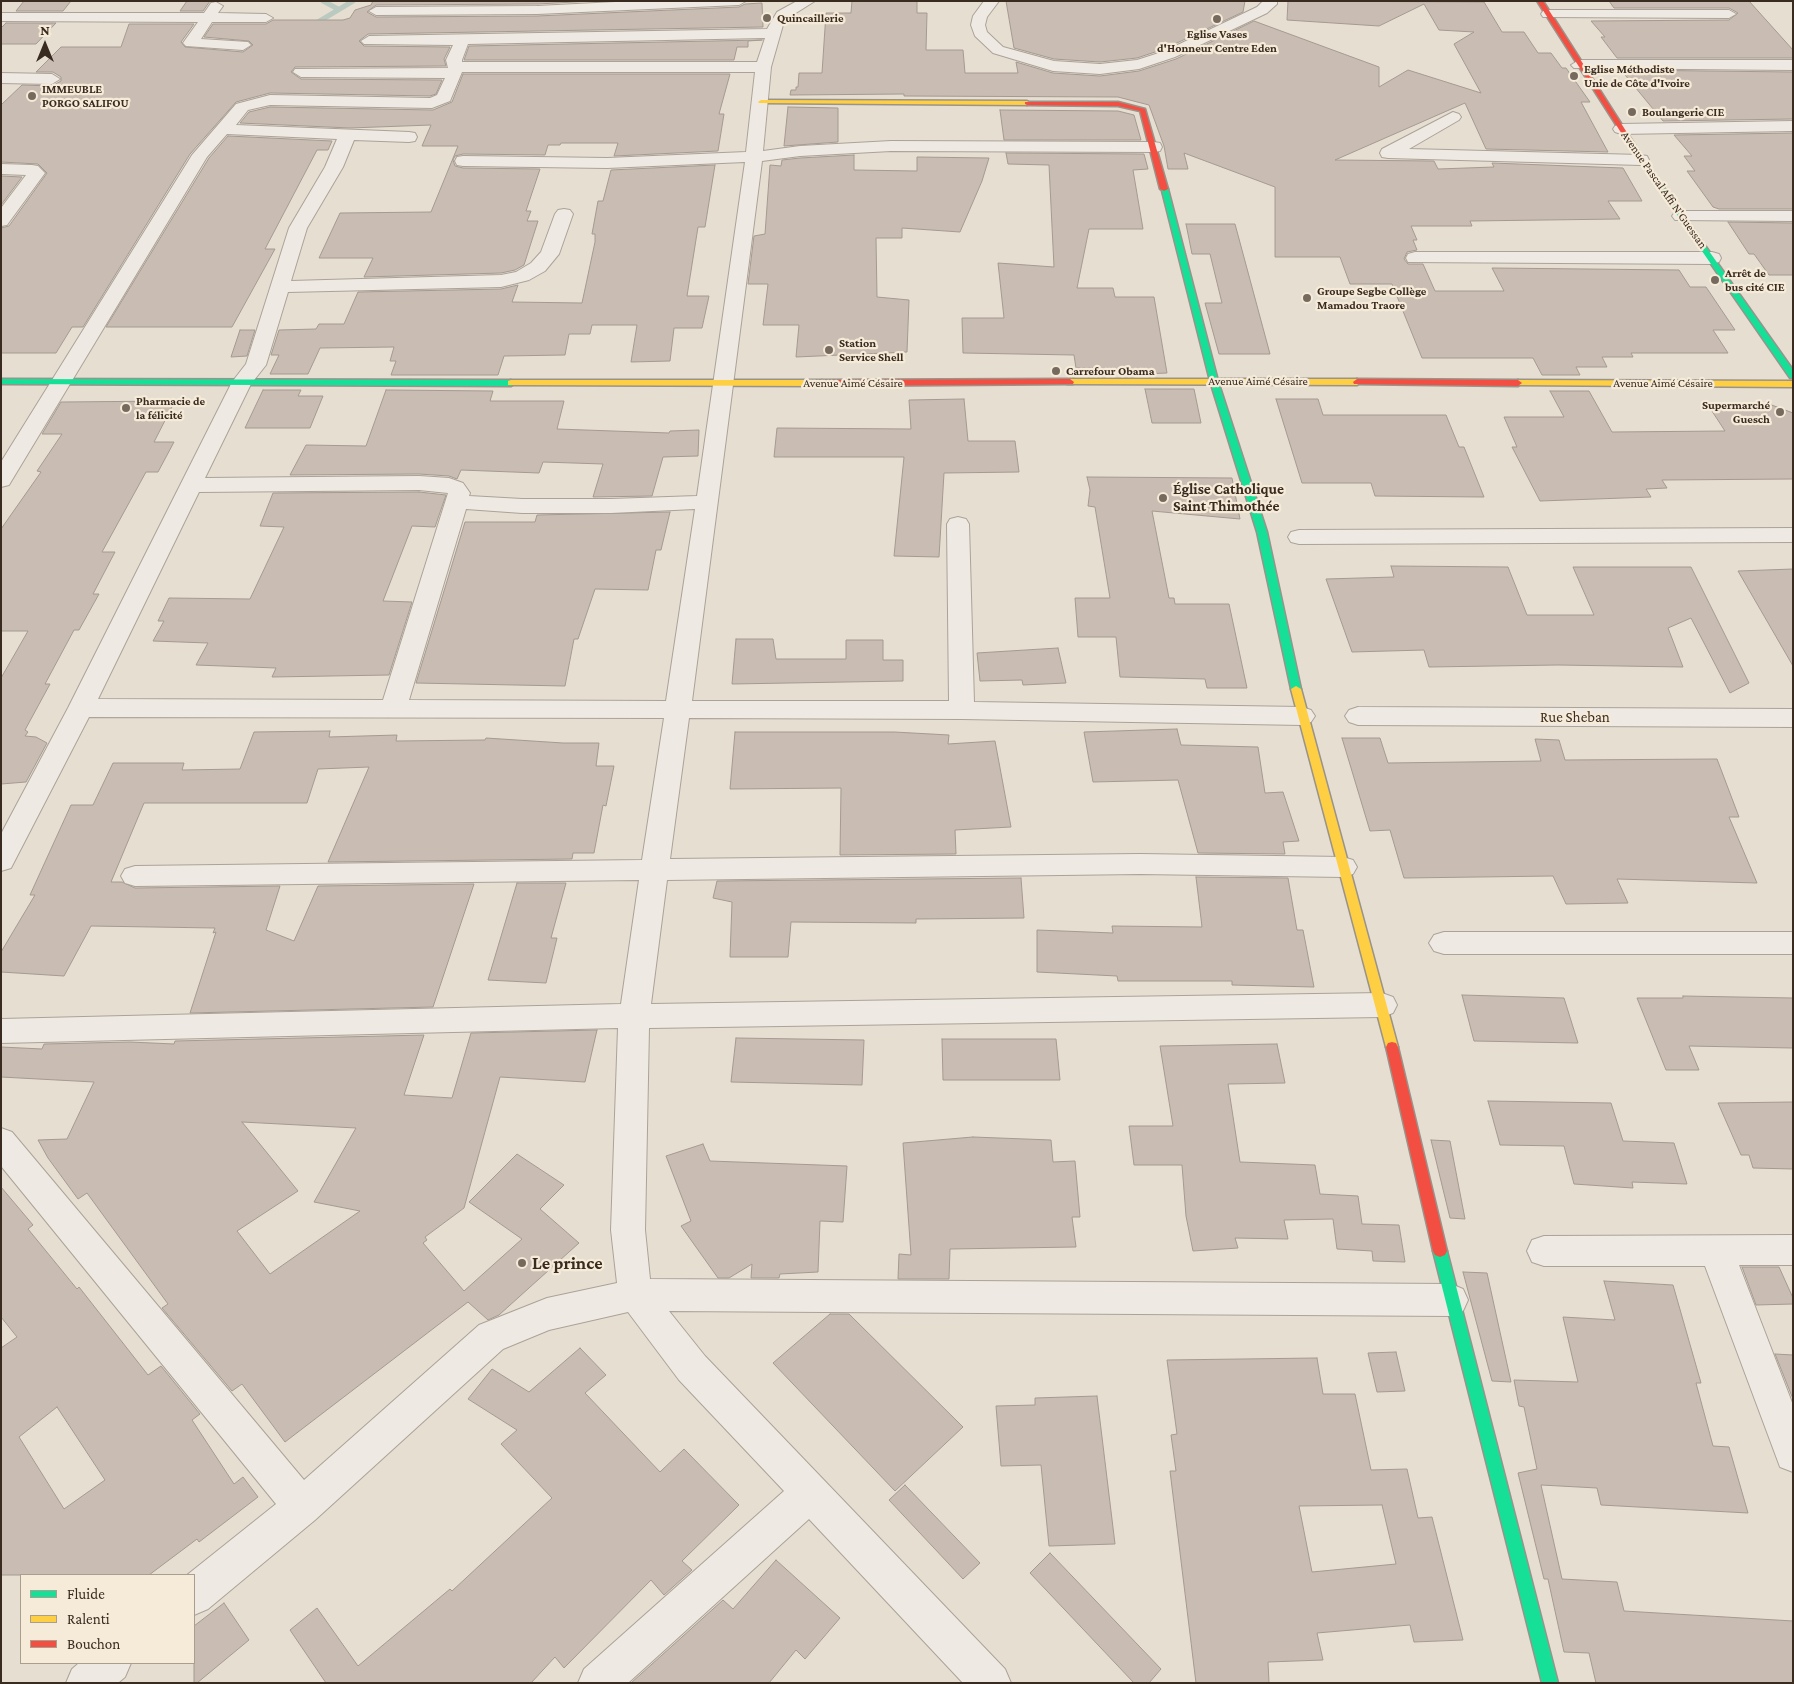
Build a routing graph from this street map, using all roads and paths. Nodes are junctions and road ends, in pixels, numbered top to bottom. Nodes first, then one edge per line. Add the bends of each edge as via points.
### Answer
1 (220, 1) edge
2 (739, 1) edge
3 (808, 1) edge
4 (992, 1) edge
5 (1270, 1) edge
6 (1540, 1) edge
7 (573, 4) edge
8 (376, 11) dead end
9 (1548, 14) junction
10 (1729, 14) dead end
11 (1, 17) edge
12 (207, 18) junction
13 (266, 18) dead end
14 (775, 33) junction
15 (566, 38) junction
16 (462, 40) junction
17 (369, 41) dead end
18 (243, 45) dead end
19 (1579, 65) junction
20 (1793, 65) edge
21 (763, 67) junction
22 (455, 70) junction
23 (301, 72) dead end
24 (1, 78) edge
25 (52, 79) dead end
26 (761, 102) junction
27 (1453, 117) dead end
28 (1793, 126) edge
29 (225, 129) junction
30 (1620, 129) junction
31 (348, 133) junction
32 (409, 137) dead end
33 (1154, 147) junction
34 (754, 157) junction
35 (1641, 160) junction
36 (463, 161) dead end
37 (1, 169) edge
38 (564, 214) dead end
39 (1682, 216) junction
40 (1793, 216) edge
41 (1, 221) edge
42 (1415, 258) dead end
43 (1712, 258) junction
44 (279, 287) junction
45 (1793, 376) edge
46 (1, 381) edge
47 (62, 381) junction
48 (1214, 381) junction
49 (242, 382) junction
50 (724, 384) junction
51 (1793, 384) edge
52 (1, 480) edge
53 (191, 485) junction
54 (457, 502) junction
55 (706, 502) junction
56 (958, 524) dead end
57 (1793, 535) edge
58 (1299, 537) dead end
59 (81, 708) junction
60 (393, 710) junction
61 (678, 710) junction
62 (962, 710) junction
63 (1302, 716) junction
64 (1358, 716) dead end
65 (1793, 718) edge
66 (1, 861) edge
67 (1343, 867) junction
68 (654, 869) junction
69 (135, 876) dead end
70 (1793, 942) edge
71 (1444, 943) dead end
72 (1382, 1005) junction
73 (634, 1016) junction
74 (1, 1031) edge
75 (1, 1142) edge
76 (1544, 1250) dead end
77 (1716, 1250) junction
78 (1793, 1250) edge
79 (635, 1295) junction
80 (1451, 1300) junction
81 (1793, 1454) edge
82 (810, 1492) junction
83 (302, 1507) junction
84 (195, 1594) edge
85 (110, 1664) edge
86 (984, 1680) edge
87 (86, 1683) edge
88 (598, 1683) edge
89 (1550, 1683) edge

1 - 12 street
2 - 7 street
3 - 14 street via 782,15
4 - 5 street via 980,16 978,26 984,38 998,50 1052,66 1100,69 1139,64 1170,54 1262,10
6 - 9 street, Avenue Pascal Affi N'Guessan
7 - 8 street via 491,11
7 - 15 street
9 - 10 street
9 - 19 street, Avenue Pascal Affi N'Guessan
11 - 12 street
12 - 13 street
12 - 18 street via 191,43
14 - 15 street
14 - 21 street
15 - 16 street
16 - 17 street
16 - 22 street via 454,60
19 - 20 street
19 - 30 street, Avenue Pascal Affi N'Guessan
21 - 22 street
21 - 26 street
22 - 23 street
22 - 29 street via 444,98 432,103 270,100 251,103 235,113
24 - 25 street
26 - 33 street via 1118,104 1143,110
26 - 34 street
27 - 35 street via 1388,153
28 - 30 street
29 - 31 street
29 - 47 street via 200,156
30 - 35 street, Avenue Pascal Affi N'Guessan
31 - 32 street
31 - 44 street via 334,166 298,228
33 - 34 street via 891,146
33 - 48 street
34 - 36 street via 606,163
34 - 50 street
35 - 39 street, Avenue Pascal Affi N'Guessan
37 - 41 street via 32,170 36,173
38 - 44 street via 550,254 538,267 522,276 501,281
39 - 40 street
39 - 43 street, Avenue Pascal Affi N'Guessan
42 - 43 street
43 - 45 street, Avenue Pascal Affi N'Guessan
44 - 49 street via 256,365
46 - 47 street, Avenue Aimé Césaire
47 - 49 street, Avenue Aimé Césaire
47 - 52 street
48 - 50 street, Avenue Aimé Césaire
48 - 51 street, Avenue Aimé Césaire
48 - 63 street via 1262,532
49 - 50 street, Avenue Aimé Césaire
49 - 53 street
50 - 55 street
53 - 54 street via 419,483 449,485 459,493
53 - 59 street
54 - 55 street via 522,506
54 - 60 street
55 - 61 street
56 - 62 street
57 - 58 street
59 - 60 street
59 - 66 street
60 - 61 street
61 - 62 street
61 - 68 street
62 - 63 street
63 - 67 street
64 - 65 street, Rue Sheban
67 - 68 street via 1140,864
67 - 72 street
68 - 69 street
68 - 73 street
70 - 71 street
72 - 73 street
72 - 80 street
73 - 74 street
73 - 79 street via 628,1230
75 - 83 street
76 - 77 street
77 - 78 street
77 - 81 street
79 - 80 street
79 - 82 street via 692,1368
79 - 83 street via 547,1314 491,1337
80 - 89 street
82 - 86 street
82 - 88 street
83 - 84 street
85 - 87 street

